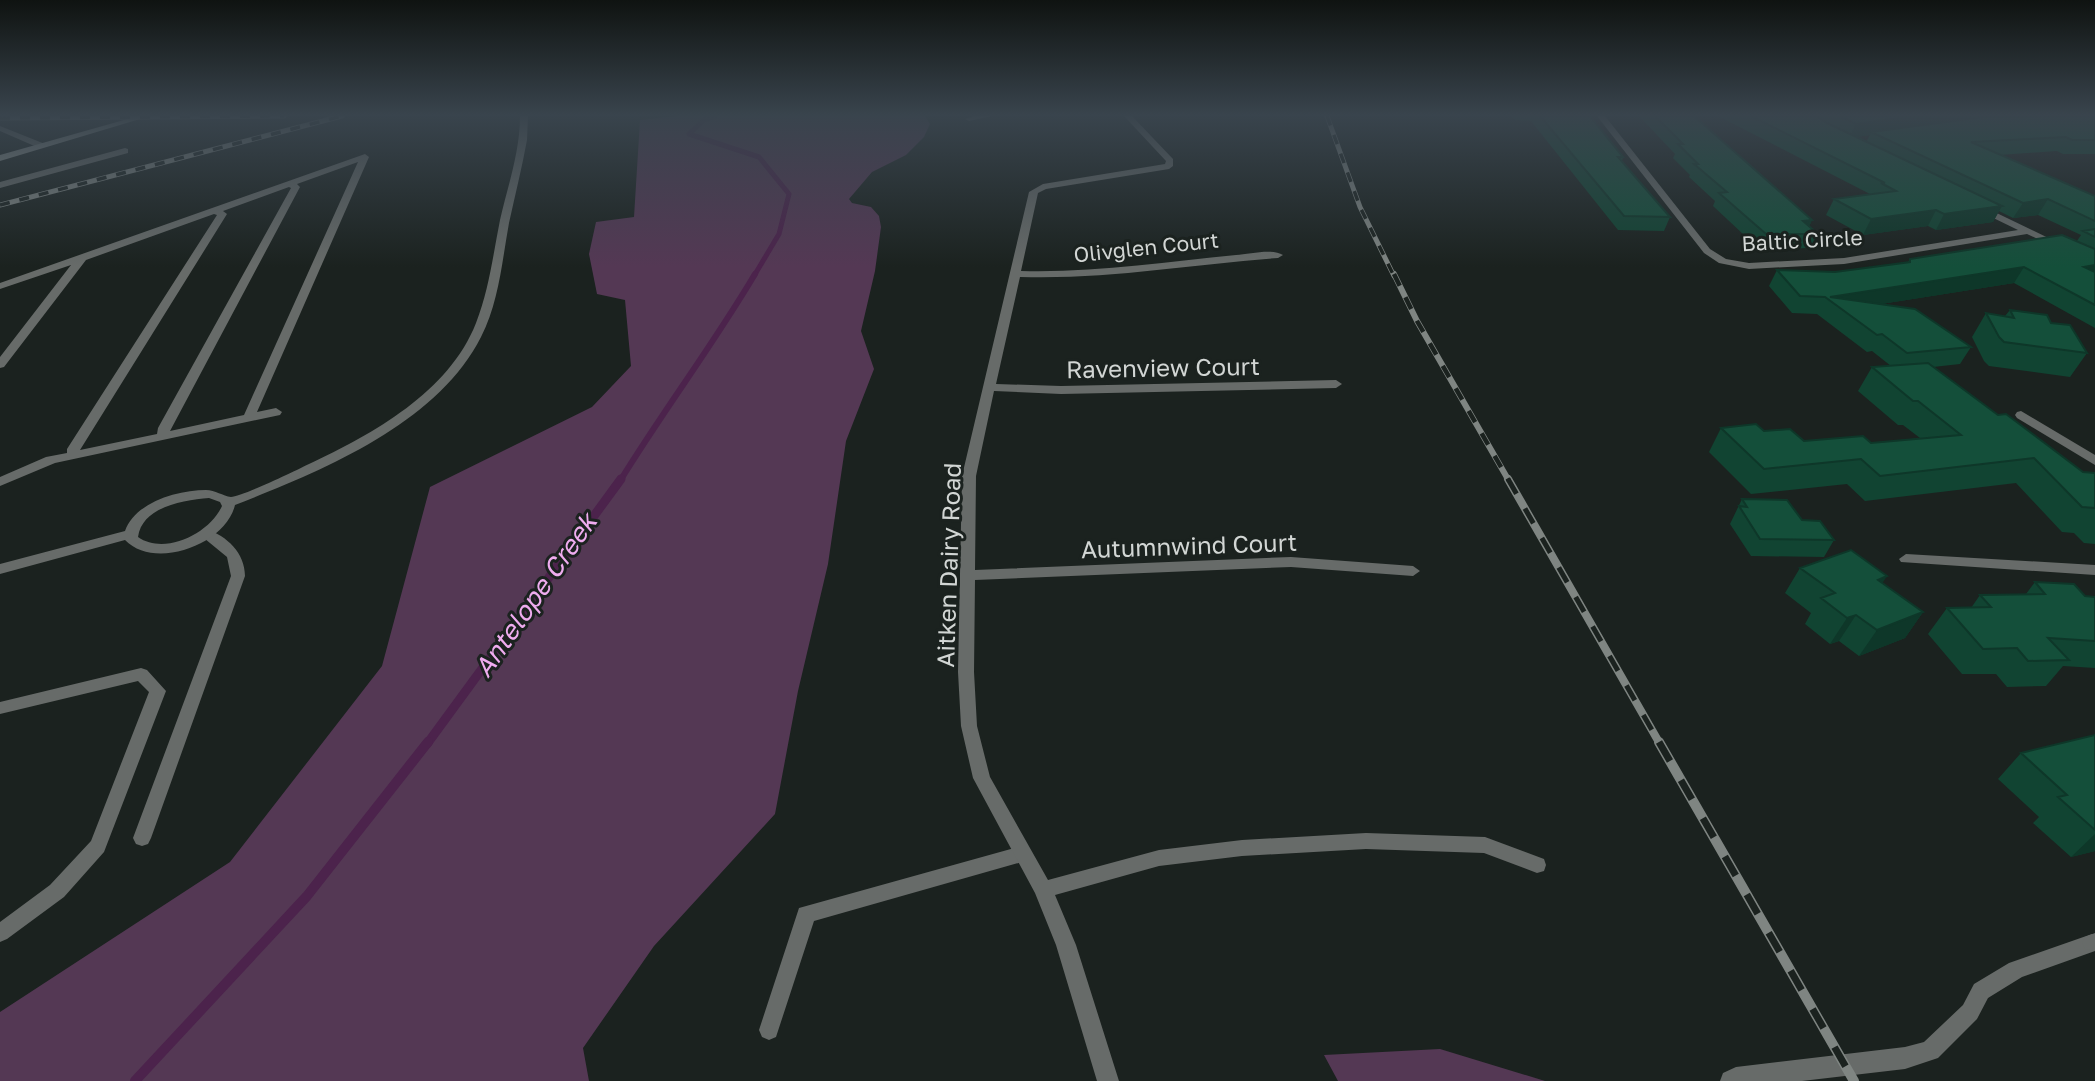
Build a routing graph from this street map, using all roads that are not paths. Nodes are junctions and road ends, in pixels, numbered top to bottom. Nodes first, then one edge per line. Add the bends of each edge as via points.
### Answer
1 (68, 166) edge
2 (339, 166) edge
3 (361, 166) edge
4 (516, 166) edge
5 (1166, 166) edge
6 (1641, 166) edge
7 (290, 184) junction
8 (0, 185) edge
9 (1972, 203) edge
10 (215, 211) junction
11 (2029, 231) junction
12 (2065, 249) edge
13 (1278, 255) dead end
14 (82, 258) junction
15 (1017, 274) junction
16 (0, 286) edge
17 (0, 365) edge
18 (1336, 384) dead end
19 (990, 387) junction
20 (276, 412) dead end
21 (2021, 415) dead end
22 (250, 418) junction
23 (163, 436) junction
24 (74, 455) junction
25 (2095, 461) edge
26 (0, 482) edge
27 (228, 503) junction
28 (130, 534) junction
29 (206, 534) junction
30 (1906, 559) dead end
31 (0, 569) edge
32 (2095, 570) edge
33 (1413, 571) dead end
34 (967, 575) junction
35 (0, 708) edge
36 (142, 838) dead end
37 (1022, 854) junction
38 (1537, 866) dead end
39 (1043, 890) junction
40 (0, 933) edge
41 (2093, 942) edge
42 (769, 1030) dead end
43 (1108, 1081) edge
44 (1731, 1081) edge

1 - 8 street
2 - 7 street
3 - 22 street
4 - 27 street via 490,294 474,340 457,366 382,430 329,461
5 - 15 street, Aitken Dairy Road via 1034,192
6 - 11 street, Baltic Circle via 1707,251 1723,261 1749,267 1844,261
7 - 10 street
7 - 23 street via 296,187
9 - 11 street
10 - 14 street
10 - 24 street via 222,214 73,449
11 - 12 street
13 - 15 street, Olivglen Court via 1224,257 1085,275
14 - 16 street
14 - 17 street
15 - 19 street, Aitken Dairy Road
18 - 19 street, Ravenview Court via 1061,390
19 - 34 street, Aitken Dairy Road via 968,476
20 - 22 street
21 - 25 street
22 - 23 street
23 - 24 street
24 - 26 street
27 - 28 street via 209,494 175,499 143,515
27 - 29 street via 224,520
28 - 29 street via 135,544 153,549 180,545
28 - 31 street
29 - 36 street via 234,553 238,576
30 - 32 street
33 - 34 street, Autumnwind Court via 1291,562
34 - 37 street, Aitken Dairy Road via 969,726 982,778
35 - 40 street via 141,674 158,691 98,846 57,891
37 - 39 street, Aitken Dairy Road
37 - 42 street via 806,914
38 - 39 street via 1485,845 1366,841 1159,858
39 - 43 street, Aitken Dairy Road via 1066,945
41 - 44 street via 2016,970 1980,991 1970,1012 1930,1051

